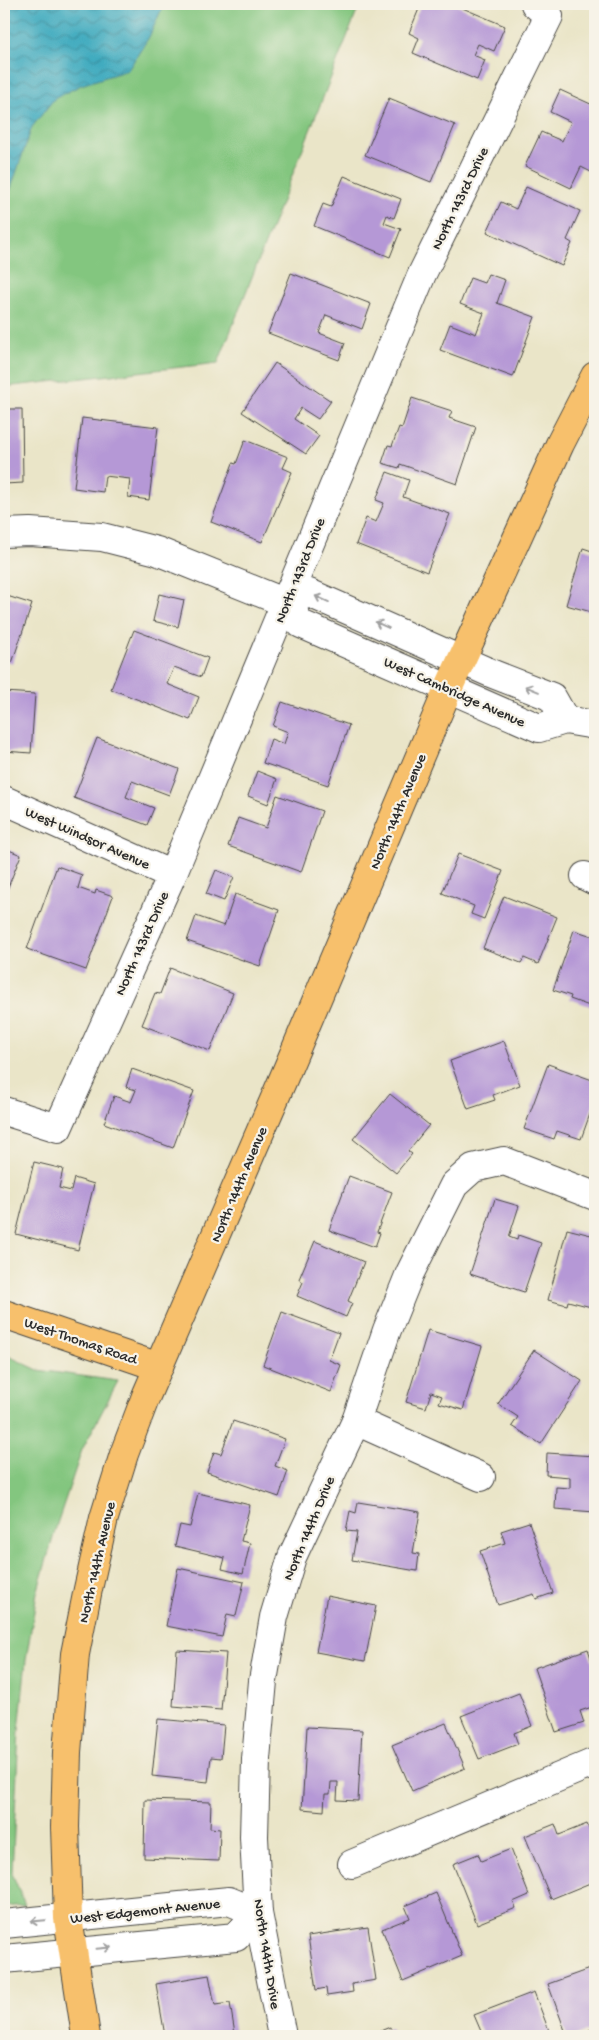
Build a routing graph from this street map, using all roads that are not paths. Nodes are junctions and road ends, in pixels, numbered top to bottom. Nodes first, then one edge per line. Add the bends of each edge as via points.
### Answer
1 (542, 10) edge
2 (595, 376) edge
3 (4, 533) edge
4 (286, 602) junction
5 (358, 615) junction
6 (345, 642) junction
7 (462, 660) junction
8 (449, 688) junction
9 (566, 720) junction
10 (595, 725) edge
11 (4, 800) edge
12 (172, 875) junction
13 (4, 1111) edge
14 (595, 1196) edge
15 (4, 1314) edge
16 (159, 1367) junction
17 (356, 1421) junction
18 (481, 1478) dead end
19 (595, 1762) edge
20 (352, 1864) dead end
21 (258, 1913) junction
22 (68, 1918) junction
23 (4, 1924) edge
24 (72, 1951) junction
25 (4, 1959) edge
26 (86, 2036) edge
27 (282, 2036) edge

1 - 4 street, North 143rd Drive via 422,274
2 - 7 main road, North 144th Avenue via 560,444
3 - 4 street via 102,537 158,551
5 -> 4 street, West Cambridge Avenue via 309,593
4 - 6 street, West Cambridge Avenue via 301,624
4 - 12 street, North 143rd Drive
5 - 6 street
7 -> 5 street, West Cambridge Avenue
6 - 8 street, West Cambridge Avenue
7 - 8 main road, North 144th Avenue
9 -> 7 street, West Cambridge Avenue via 552,697
8 - 9 street, West Cambridge Avenue via 539,728
8 - 16 main road, North 144th Avenue
9 - 10 street, West Cambridge Avenue
11 - 12 street, West Windsor Avenue
12 - 13 street, North 143rd Drive via 58,1128
14 - 17 street, North 144th Drive via 504,1161 473,1168 454,1185 410,1273
15 - 16 main road, West Thomas Road
16 - 22 main road, North 144th Avenue via 124,1454 104,1518 75,1654 67,1752
17 - 18 street
17 - 21 street, North 144th Drive via 292,1557 274,1617 263,1682 256,1759 254,1838
19 - 20 street
21 - 22 street, West Edgemont Avenue via 229,1901
24 -> 21 street via 236,1937
21 - 27 street, North 144th Drive
22 -> 23 street, West Edgemont Avenue
22 - 24 main road, North 144th Avenue
24 - 25 street
24 - 26 main road, North 144th Avenue

